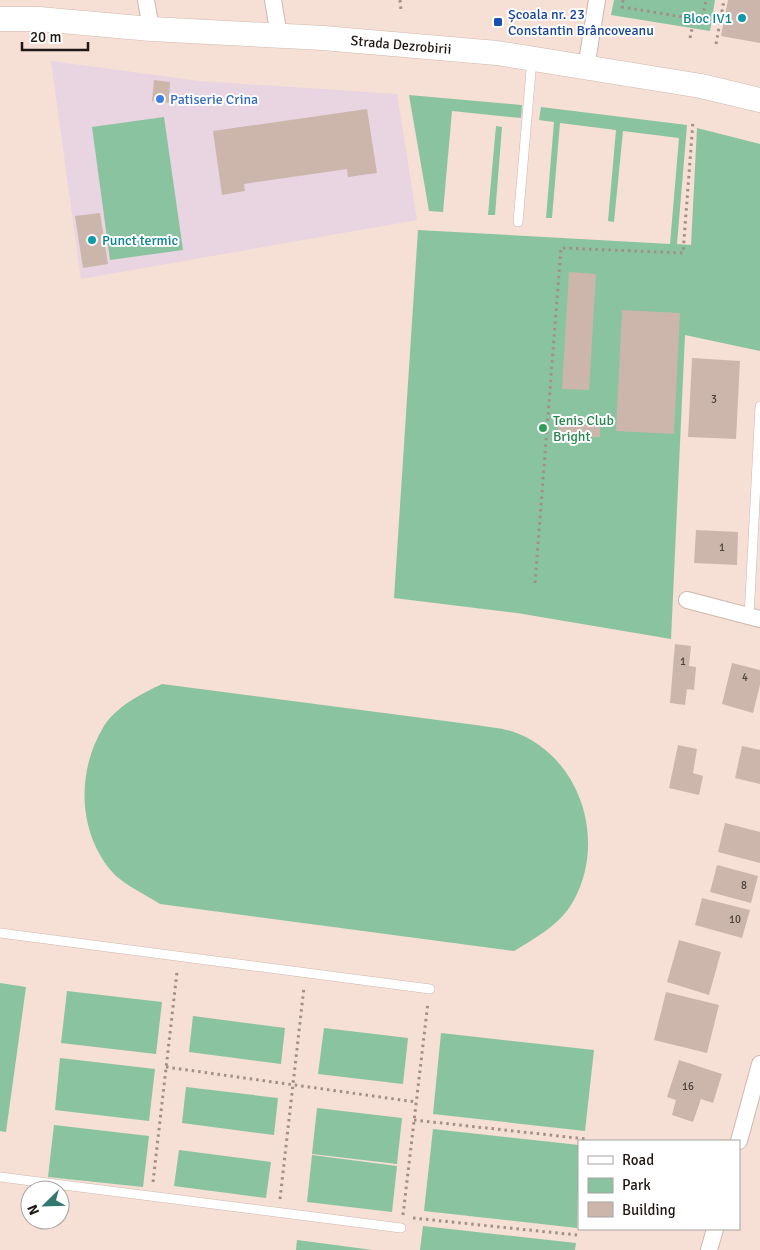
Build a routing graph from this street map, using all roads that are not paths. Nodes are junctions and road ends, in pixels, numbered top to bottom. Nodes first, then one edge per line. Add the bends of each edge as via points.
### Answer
1 (146, 0) edge
2 (273, 0) edge
3 (597, 0) edge
4 (0, 9) edge
5 (0, 19) edge
6 (39, 19) junction
7 (150, 29) junction
8 (279, 36) junction
9 (532, 59) junction
10 (586, 68) junction
11 (760, 100) edge
12 (518, 222) dead end
13 (760, 406) edge
14 (687, 600) dead end
15 (755, 618) edge
16 (0, 933) edge
17 (430, 989) road end
18 (760, 1064) edge
19 (739, 1140) edge
20 (0, 1177) edge
21 (401, 1228) road end
22 (714, 1230) edge
23 (709, 1250) edge

1 - 7 street
2 - 8 street
3 - 10 street
4 - 6 main road, Strada Dezrobirii
5 - 6 main road, Strada Dezrobirii
6 - 7 main road, Strada Dezrobirii
7 - 8 main road, Strada Dezrobirii
8 - 9 main road, Strada Dezrobirii via 403,44
9 - 10 main road, Strada Dezrobirii
9 - 12 lane
10 - 11 main road, Strada Dezrobirii via 701,86
13 - 15 lane
14 - 15 street
16 - 17 lane
18 - 19 street
20 - 21 lane
22 - 23 street

